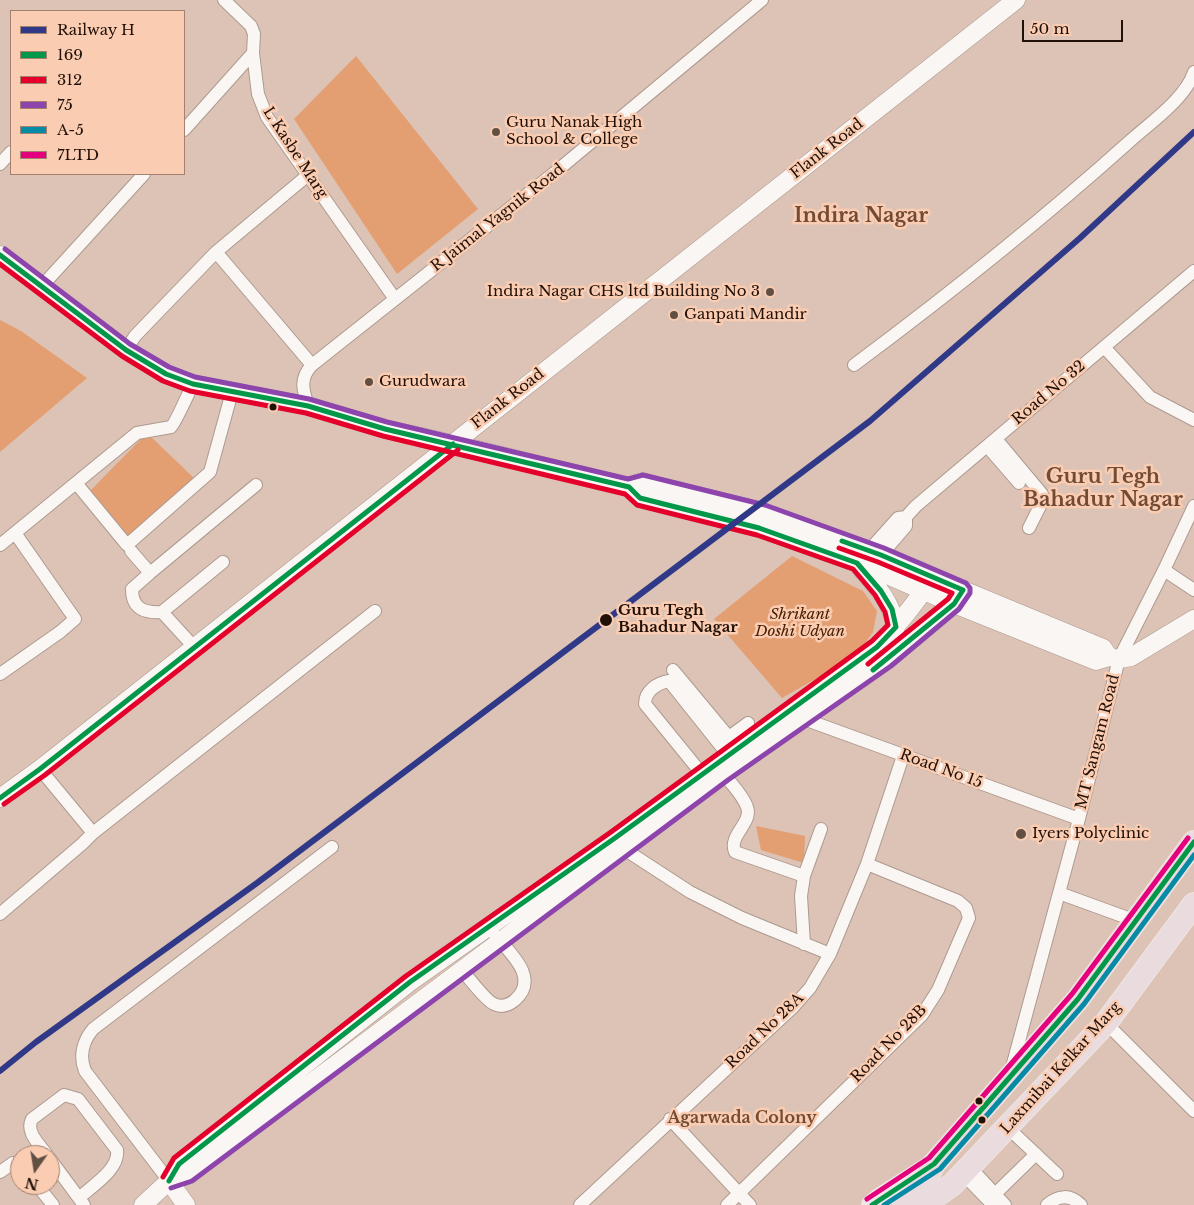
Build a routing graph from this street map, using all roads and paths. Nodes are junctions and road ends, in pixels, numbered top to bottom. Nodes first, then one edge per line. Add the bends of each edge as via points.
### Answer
1 (224, 0) edge
2 (762, 0) edge
3 (1016, 0) edge
4 (253, 53) junction
5 (1194, 72) edge
6 (185, 129) edge
7 (10, 153) edge
8 (0, 164) edge
9 (143, 175) edge
10 (308, 175) junction
11 (216, 252) junction
12 (0, 255) edge
13 (1194, 271) edge
14 (42, 286) junction
15 (395, 299) junction
16 (1104, 347) junction
17 (126, 350) junction
18 (854, 364) dead end
19 (312, 365) junction
20 (193, 384) junction
21 (232, 392) junction
22 (308, 406) junction
23 (1194, 420) edge
24 (994, 440) junction
25 (453, 444) junction
26 (1033, 472) dead end
27 (76, 483) junction
28 (1019, 483) dead end
29 (256, 486) dead end
30 (1194, 506) edge
31 (1029, 528) dead end
32 (15, 533) junction
33 (0, 545) edge
34 (131, 551) dead end
35 (869, 559) junction
36 (224, 562) dead end
37 (1164, 570) junction
38 (150, 573) junction
39 (928, 584) junction
40 (1194, 590) edge
41 (959, 597) junction
42 (375, 611) dead end
43 (162, 612) junction
44 (1194, 619) edge
45 (896, 627) junction
46 (194, 647) junction
47 (1114, 658) junction
48 (674, 670) dead end
49 (0, 674) edge
50 (799, 713) junction
51 (748, 723) dead end
52 (731, 746) junction
53 (903, 756) junction
54 (40, 768) junction
55 (702, 774) junction
56 (724, 774) junction
57 (0, 798) edge
58 (1078, 819) junction
59 (821, 829) dead end
60 (93, 833) junction
61 (1194, 842) edge
62 (619, 843) junction
63 (332, 847) dead end
64 (866, 864) junction
65 (804, 876) junction
66 (1059, 893) junction
67 (1194, 904) edge
68 (0, 914) edge
69 (1136, 921) junction
70 (488, 927) junction
71 (500, 941) junction
72 (804, 944) junction
73 (830, 954) junction
74 (462, 970) junction
75 (1106, 1023) junction
76 (1010, 1078) junction
77 (1194, 1110) edge
78 (670, 1119) junction
79 (1007, 1127) junction
80 (40, 1145) edge
81 (1036, 1154) junction
82 (937, 1161) junction
83 (60, 1172) edge
84 (1057, 1174) dead end
85 (961, 1176) junction
86 (169, 1181) junction
87 (739, 1193) junction
88 (931, 1198) edge
89 (990, 1201) edge
90 (81, 1202) edge
91 (143, 1205) edge
92 (186, 1205) edge
93 (580, 1205) edge
94 (727, 1205) edge
95 (750, 1205) edge
96 (872, 1205) edge
97 (904, 1205) edge
98 (1005, 1205) edge
99 (1048, 1205) edge
100 (1081, 1205) edge

1 - 4 street, L Kasbe Marg via 251,26
2 - 15 street, R Jaimal Yagnik Road via 553,174
3 - 25 main road, Flank Road
4 - 6 street
4 - 10 street, L Kasbe Marg via 258,94 267,117
5 - 18 street via 1177,98 1073,193
7 - 8 street
9 - 14 street
10 - 11 street
10 - 15 street, L Kasbe Marg
11 - 17 street via 135,336
11 - 19 street
12 - 14 main road
13 - 16 street, Road No 32
14 - 17 main road
15 - 19 street, R Jaimal Yagnik Road
16 - 23 street via 1150,397
16 - 24 street, Road No 32
17 - 20 main road via 166,374
19 - 22 street via 305,372 303,390
20 - 21 main road
20 - 27 street via 175,424 137,433
21 - 22 main road
21 - 27 street via 210,472 127,545
22 - 25 main road via 385,429
24 - 26 street
24 - 28 street
24 - 31 street via 1042,494 1042,502
24 - 35 street, Road No 32 via 906,517 898,518
25 - 35 main road via 629,487 640,498 658,494 761,520
25 - 46 main road, Flank Road
27 - 32 street
29 - 38 street
30 - 37 street, MT Sangam Road
32 - 33 street
32 - 49 street via 75,619
34 - 38 street
35 - 39 main road
35 - 45 main road via 892,609
36 - 43 street
37 - 40 street
37 - 47 street, MT Sangam Road
38 - 43 street via 132,588 132,598 148,613
39 - 41 main road
39 - 45 main road
41 - 47 main road via 1096,662
41 - 50 main road via 886,660
42 - 60 street
43 - 46 street
44 - 47 main road via 1131,657
45 - 50 main road
46 - 54 main road, Flank Road
47 - 58 street, MT Sangam Road
48 - 52 street
50 - 52 main road
50 - 53 street, Road No 15
50 - 56 main road
51 - 52 street
52 - 55 main road
52 - 55 street via 669,681 650,690 645,704
53 - 58 street, Road No 15
53 - 64 street, Road No 28A
54 - 57 main road, Flank Road
54 - 60 street
55 - 62 main road
56 - 62 main road
56 - 65 street via 748,809 748,816 736,834 735,852
58 - 66 street, MT Sangam Road
59 - 65 street
60 - 68 street
61 - 69 highway, Laxmibai Kelkar Marg
62 - 70 main road
62 - 71 main road
62 - 72 street via 690,892
63 - 86 street via 93,1029 86,1038 83,1048 85,1071
64 - 73 street, Road No 28A
64 - 87 street, Road No 28B via 958,901 966,908 969,918 938,990 922,1015
65 - 72 street via 801,896
66 - 69 street
66 - 76 street, MT Sangam Road
67 - 75 highway, Laxmibai Kelkar Marg
69 - 76 highway, Laxmibai Kelkar Marg via 1078,999
70 - 71 street
70 - 86 main road via 410,982 179,1164
71 - 74 main road
71 - 74 street via 524,974 523,992 514,1002 508,1006 492,1004
72 - 73 street
73 - 78 street, Road No 28A via 810,988 793,1007
74 - 86 main road via 188,1175
75 - 77 street
75 - 79 highway, Laxmibai Kelkar Marg
76 - 82 highway, Laxmibai Kelkar Marg
78 - 87 street
78 - 93 street, Road No 28A
79 - 81 street
79 - 85 highway, Laxmibai Kelkar Marg
80 - 90 street via 29,1128 32,1119 64,1095 78,1098 117,1150 118,1156 114,1167
81 - 84 street
81 - 89 street
82 - 85 highway
82 - 88 highway
82 - 96 main road, Laxmibai Kelkar Marg
83 - 90 street
85 - 88 highway, Laxmibai Kelkar Marg
85 - 89 street
86 - 91 main road
86 - 92 main road
87 - 94 street, Road No 28B
87 - 95 street
88 - 97 highway
89 - 98 street
99 - 100 street via 1059,1196 1068,1196

